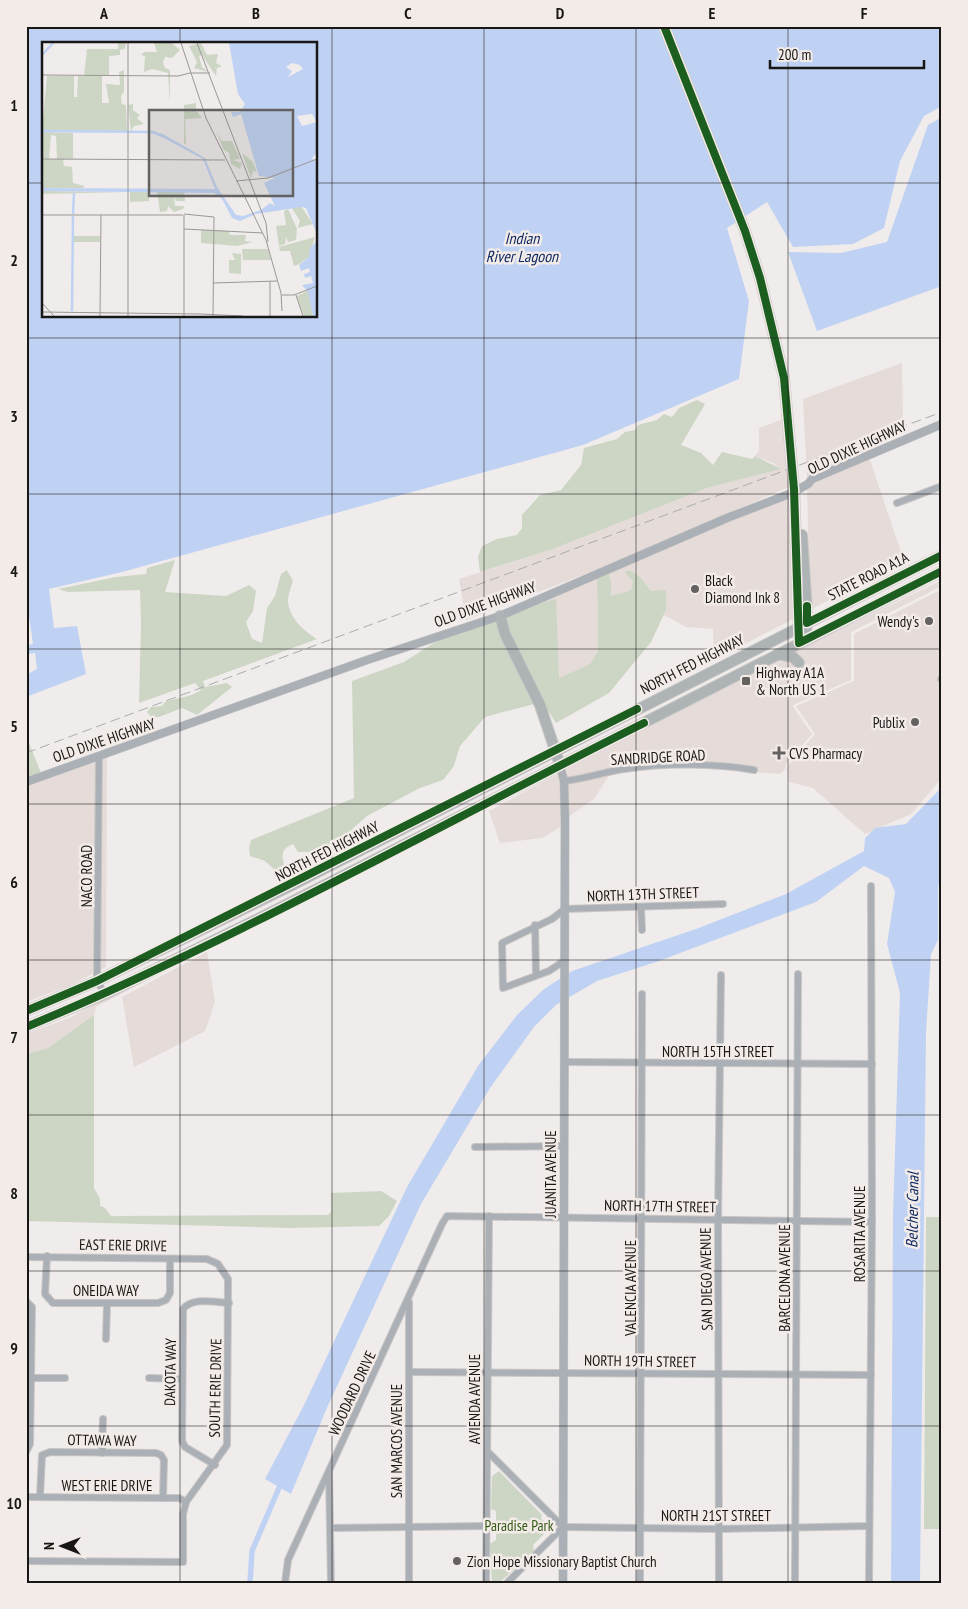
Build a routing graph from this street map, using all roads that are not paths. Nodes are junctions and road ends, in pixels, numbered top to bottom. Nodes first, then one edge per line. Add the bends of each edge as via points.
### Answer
1 (664, 26) edge
2 (942, 424) edge
3 (942, 486) edge
4 (897, 503) dead end
5 (942, 555) edge
6 (942, 571) edge
7 (500, 616) junction
8 (803, 625) junction
9 (803, 641) junction
10 (778, 654) junction
11 (799, 664) dead end
12 (555, 751) junction
13 (99, 756) junction
14 (560, 765) junction
15 (754, 770) dead end
16 (564, 781) junction
17 (26, 782) edge
18 (871, 886) dead end
19 (288, 887) junction
20 (723, 904) dead end
21 (641, 908) junction
22 (564, 909) junction
23 (274, 911) junction
24 (535, 925) junction
25 (642, 930) dead end
26 (564, 961) junction
27 (798, 974) dead end
28 (536, 975) junction
29 (721, 975) dead end
30 (97, 981) junction
31 (105, 994) junction
32 (642, 994) dead end
33 (26, 1011) edge
34 (26, 1027) edge
35 (564, 1062) junction
36 (644, 1064) junction
37 (720, 1064) junction
38 (799, 1064) junction
39 (872, 1064) junction
40 (564, 1146) junction
41 (475, 1147) dead end
42 (448, 1216) joint
43 (489, 1216) junction
44 (564, 1216) junction
45 (643, 1219) junction
46 (718, 1220) junction
47 (796, 1220) junction
48 (872, 1222) junction
49 (26, 1256) edge
50 (46, 1256) junction
51 (170, 1259) junction
52 (218, 1264) joint
53 (409, 1298) junction
54 (26, 1301) edge
55 (106, 1303) junction
56 (228, 1303) junction
57 (106, 1339) dead end
58 (409, 1372) junction
59 (487, 1372) junction
60 (564, 1373) junction
61 (642, 1373) junction
62 (796, 1374) junction
63 (719, 1375) junction
64 (871, 1375) junction
65 (30, 1378) junction
66 (65, 1378) dead end
67 (149, 1378) dead end
68 (182, 1379) junction
69 (102, 1419) dead end
70 (26, 1452) edge
71 (486, 1452) junction
72 (102, 1453) junction
73 (215, 1465) junction
74 (329, 1473) junction
75 (26, 1497) edge
76 (40, 1497) junction
77 (163, 1498) junction
78 (186, 1502) junction
79 (409, 1526) junction
80 (486, 1526) junction
81 (869, 1526) junction
82 (563, 1527) junction
83 (796, 1527) junction
84 (331, 1528) junction
85 (640, 1528) junction
86 (719, 1529) junction
87 (26, 1561) edge
88 (285, 1583) edge
89 (331, 1583) edge
90 (409, 1583) edge
91 (486, 1583) edge
92 (507, 1583) edge
93 (563, 1583) edge
94 (640, 1583) edge
95 (719, 1583) edge
96 (795, 1583) edge
97 (869, 1583) edge

1 - 8 main road via 745,231 786,385 800,486
2 - 7 street, OLD DIXIE HIGHWAY via 812,480 802,489
3 - 4 street
5 - 8 main road, STATE ROAD A1A
6 - 9 main road, STATE ROAD A1A
7 - 12 main road via 505,634 540,705
7 - 13 street, OLD DIXIE HIGHWAY
8 - 9 main road
8 - 12 main road, NORTH FED HIGHWAY
9 - 10 main road, STATE ROAD A1A
10 - 11 main road via 793,657
10 - 14 main road, NORTH FED HIGHWAY
12 - 14 main road
12 - 19 main road, NORTH FED HIGHWAY
13 - 17 street, OLD DIXIE HIGHWAY
13 - 30 street, NACO ROAD
14 - 16 street, JUANITA AVENUE
14 - 23 main road, NORTH FED HIGHWAY
15 - 16 street, SANDRIDGE ROAD via 730,766 647,767
16 - 22 street, JUANITA AVENUE
18 - 39 street, ROSARITA AVENUE
19 - 23 main road via 276,899
19 - 30 main road, NORTH FED HIGHWAY
20 - 21 street, NORTH 13TH STREET
21 - 22 street, NORTH 13TH STREET
21 - 25 street
22 - 24 street via 552,919
22 - 26 street, JUANITA AVENUE
23 - 31 main road, NORTH FED HIGHWAY
24 - 28 street
24 - 28 street via 502,943 503,988
26 - 28 street
26 - 35 street, JUANITA AVENUE
27 - 38 street, BARCELONA AVENUE
29 - 37 street, SAN DIEGO AVENUE
30 - 31 street
30 - 33 main road, NORTH FED HIGHWAY
31 - 34 main road, NORTH FED HIGHWAY
32 - 36 street, VALENCIA AVENUE
35 - 36 street, NORTH 15TH STREET
35 - 40 street, JUANITA AVENUE
36 - 37 street, NORTH 15TH STREET
36 - 45 street, VALENCIA AVENUE
37 - 38 street, NORTH 15TH STREET
37 - 46 street, SAN DIEGO AVENUE
38 - 39 street, NORTH 15TH STREET
38 - 47 street, BARCELONA AVENUE
39 - 48 street, ROSARITA AVENUE
40 - 41 street
40 - 44 street, JUANITA AVENUE
42 - 43 street, NORTH 17TH STREET
42 - 53 street, WOODARD DRIVE
43 - 44 street, NORTH 17TH STREET
43 - 59 street, AVIENDA AVENUE
44 - 45 street, NORTH 17TH STREET
44 - 60 street, JUANITA AVENUE
45 - 46 street, NORTH 17TH STREET
45 - 61 street, VALENCIA AVENUE
46 - 47 street, NORTH 17TH STREET
46 - 63 street, SAN DIEGO AVENUE
47 - 48 street, NORTH 17TH STREET
47 - 62 street, BARCELONA AVENUE
48 - 64 street, ROSARITA AVENUE
49 - 50 street, EAST ERIE DRIVE
50 - 51 street, EAST ERIE DRIVE
50 - 55 street, ONEIDA WAY via 45,1294 48,1299 53,1302
51 - 52 street, EAST ERIE DRIVE via 207,1259
51 - 55 street, ONEIDA WAY via 170,1293 166,1300 158,1303
52 - 56 street, SOUTH ERIE DRIVE via 228,1279
53 - 58 street, SAN MARCOS AVENUE
53 - 74 street, WOODARD DRIVE
54 - 65 street via 32,1307
55 - 57 street
56 - 68 street, DAKOTA WAY via 194,1302 183,1309
56 - 73 street, SOUTH ERIE DRIVE via 227,1445
58 - 59 street, NORTH 19TH STREET
58 - 79 street, SAN MARCOS AVENUE
59 - 60 street, NORTH 19TH STREET
59 - 71 street, AVIENDA AVENUE
60 - 61 street, NORTH 19TH STREET
60 - 82 street, JUANITA AVENUE
61 - 63 street, NORTH 19TH STREET
61 - 85 street, VALENCIA AVENUE
62 - 63 street, NORTH 19TH STREET
62 - 64 street, NORTH 19TH STREET
62 - 83 street, BARCELONA AVENUE
63 - 86 street, SAN DIEGO AVENUE
64 - 81 street, ROSARITA AVENUE
65 - 66 street
65 - 70 street via 30,1444
67 - 68 street
68 - 73 street, DAKOTA WAY via 182,1441 185,1447
69 - 72 street
71 - 80 street, AVIENDA AVENUE
71 - 82 street
72 - 76 street, OTTAWA WAY via 50,1452 42,1455
72 - 77 street, OTTAWA WAY via 161,1455 164,1460
73 - 78 street, SOUTH ERIE DRIVE
74 - 84 street
74 - 88 street, WOODARD DRIVE via 288,1560
75 - 76 street, WEST ERIE DRIVE
76 - 77 street, WEST ERIE DRIVE
77 - 78 street, WEST ERIE DRIVE via 179,1498
78 - 87 street via 183,1562
79 - 80 street
79 - 84 street
79 - 90 street, SAN MARCOS AVENUE
80 - 91 street, AVIENDA AVENUE
81 - 83 street, NORTH 21ST STREET
81 - 97 street, ROSARITA AVENUE
82 - 85 street, NORTH 21ST STREET
82 - 92 street
82 - 93 street, JUANITA AVENUE
83 - 86 street, NORTH 21ST STREET
83 - 96 street, BARCELONA AVENUE
84 - 89 street
85 - 86 street, NORTH 21ST STREET
85 - 94 street, VALENCIA AVENUE
86 - 95 street, SAN DIEGO AVENUE

